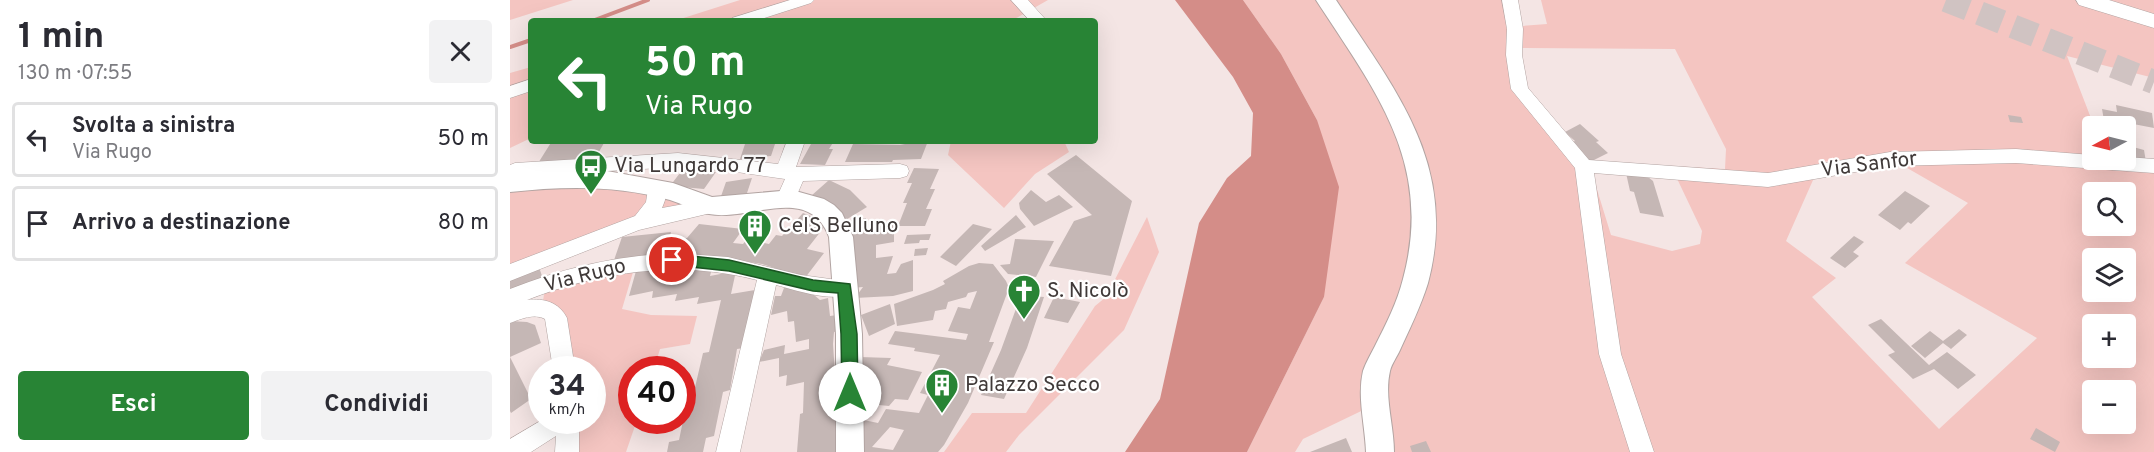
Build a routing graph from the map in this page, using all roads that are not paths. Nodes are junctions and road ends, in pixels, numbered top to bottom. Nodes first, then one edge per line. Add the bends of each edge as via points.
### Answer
1 (806, 0) edge
2 (1019, 0) edge
3 (1326, 0) edge
4 (1510, 0) edge
5 (2087, 0) edge
6 (748, 18) edge
7 (1036, 18) edge
8 (2154, 21) edge
9 (528, 86) edge
10 (510, 92) edge
11 (796, 144) edge
12 (1584, 166) junction
13 (2154, 166) edge
14 (900, 171) dead end
15 (791, 173) junction
16 (512, 176) edge
17 (656, 188) junction
18 (786, 200) junction
19 (711, 206) junction
20 (641, 222) junction
21 (559, 253) junction
22 (510, 258) edge
23 (510, 273) edge
24 (768, 274) junction
25 (845, 288) junction
26 (510, 298) edge
27 (510, 314) edge
28 (562, 356) edge
29 (539, 434) edge
30 (568, 434) edge
31 (510, 452) edge
32 (567, 452) edge
33 (728, 452) edge
34 (850, 452) edge
35 (1380, 452) edge
36 (1642, 452) edge

1 - 6 street
2 - 7 street
3 - 35 street via 1376,75 1411,144 1425,199 1418,271 1377,371
4 - 12 street via 1520,89
5 - 8 main road
9 - 10 street
11 - 15 street
12 - 13 street, Via Sanfor via 1768,180 1890,159 2016,156
12 - 36 street via 1610,354
14 - 15 street
15 - 16 street via 678,160
15 - 18 street
16 - 17 street via 598,179
17 - 19 street
17 - 20 street via 654,207
18 - 19 street
18 - 25 street via 816,205 834,219 842,237
19 - 20 street
20 - 21 street
21 - 22 street via 552,247
21 - 23 street
24 - 25 street, Via Rugo via 822,287
24 - 26 street, Via Rugo via 687,260 660,260 584,274
24 - 33 street
25 - 34 street
27 - 28 street via 534,308 554,313
29 - 31 street
30 - 32 street

